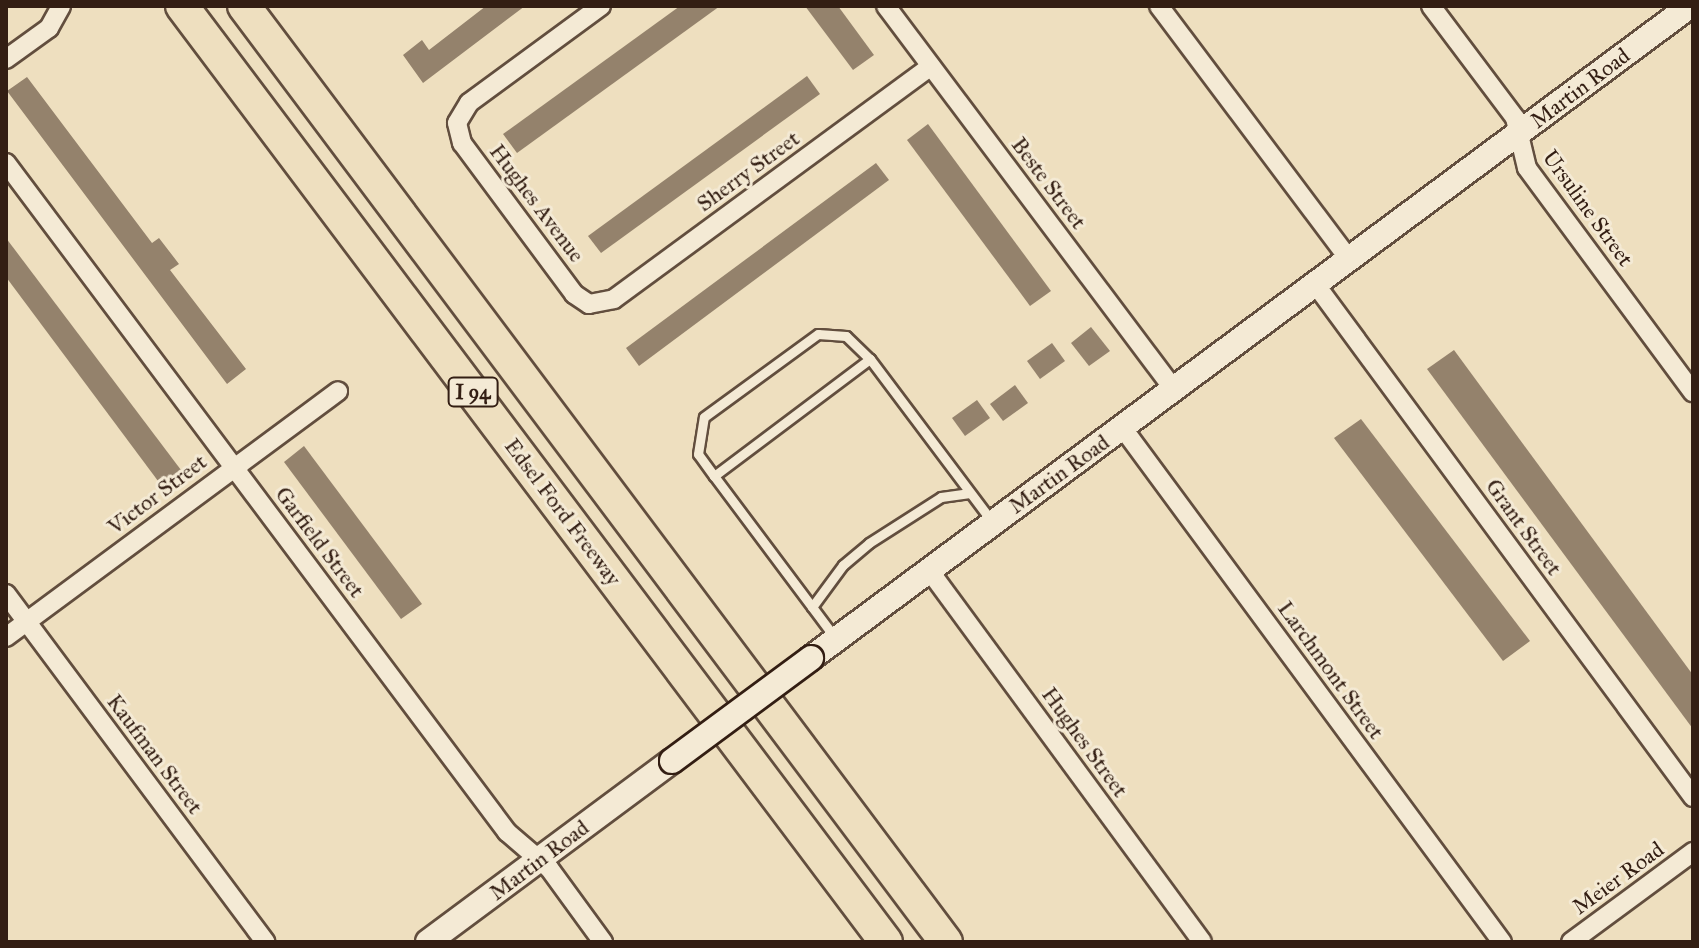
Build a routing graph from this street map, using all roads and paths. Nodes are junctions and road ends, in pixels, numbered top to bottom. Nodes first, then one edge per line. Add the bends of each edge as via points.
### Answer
1 (61, 6) edge
2 (182, 6) edge
3 (244, 6) edge
4 (601, 6) edge
5 (886, 6) edge
6 (1159, 6) edge
7 (1431, 6) edge
8 (1690, 6) edge
9 (6, 59) edge
10 (931, 66) junction
11 (1518, 134) junction
12 (6, 163) edge
13 (1350, 260) junction
14 (1316, 285) junction
15 (589, 304) joint
16 (870, 359) junction
17 (1174, 389) junction
18 (338, 391) dead end
19 (1693, 392) edge
20 (1122, 427) junction
21 (234, 467) junction
22 (714, 476) junction
23 (970, 493) junction
24 (993, 522) junction
25 (929, 570) junction
26 (6, 594) edge
27 (812, 607) junction
28 (27, 622) junction
29 (6, 637) edge
30 (836, 639) junction
31 (763, 778) junction
32 (1693, 797) edge
33 (1693, 852) edge
34 (539, 860) junction
35 (265, 942) edge
36 (428, 942) edge
37 (603, 942) edge
38 (858, 942) edge
39 (886, 942) edge
40 (946, 942) edge
41 (1202, 942) edge
42 (1502, 942) edge
43 (1571, 942) edge

1 - 9 street via 49,28
2 - 31 highway, Edsel Ford Freeway / I 94
3 - 40 highway, I 94
4 - 15 street, Hughes Avenue via 469,103 457,123 462,143 574,294
5 - 10 street, Beste Street
6 - 13 street
7 - 11 street, Ursuline Street via 1515,118
8 - 11 street, Martin Road
10 - 15 street, Sherry Street via 614,299
10 - 17 street, Beste Street
11 - 13 street, Martin Road
11 - 19 street, Ursuline Street via 1527,168
12 - 21 street, Garfield Street
13 - 14 street, Martin Road
14 - 17 street, Martin Road
14 - 32 street, Grant Street
16 - 22 lane
16 - 22 lane via 846,336 818,334 704,417 698,454
16 - 23 lane
17 - 20 street, Martin Road
18 - 21 street, Victor Street
20 - 24 street, Martin Road
20 - 42 street, Larchmont Street
21 - 28 street, Victor Street
21 - 34 street, Garfield Street via 507,832
22 - 27 lane
23 - 24 lane
23 - 27 lane via 941,497 869,543 843,565
24 - 25 street, Martin Road
25 - 30 street, Martin Road
25 - 41 street, Hughes Street
26 - 28 street, Kaufman Street
27 - 30 lane
28 - 29 street, Victor Street
28 - 35 street, Kaufman Street
30 - 34 street, Martin Road, bridge
31 - 38 highway
31 - 39 highway, Edsel Ford Freeway / I 94
33 - 43 street, Meier Road
34 - 36 street, Martin Road
34 - 37 street, Garfield Street

